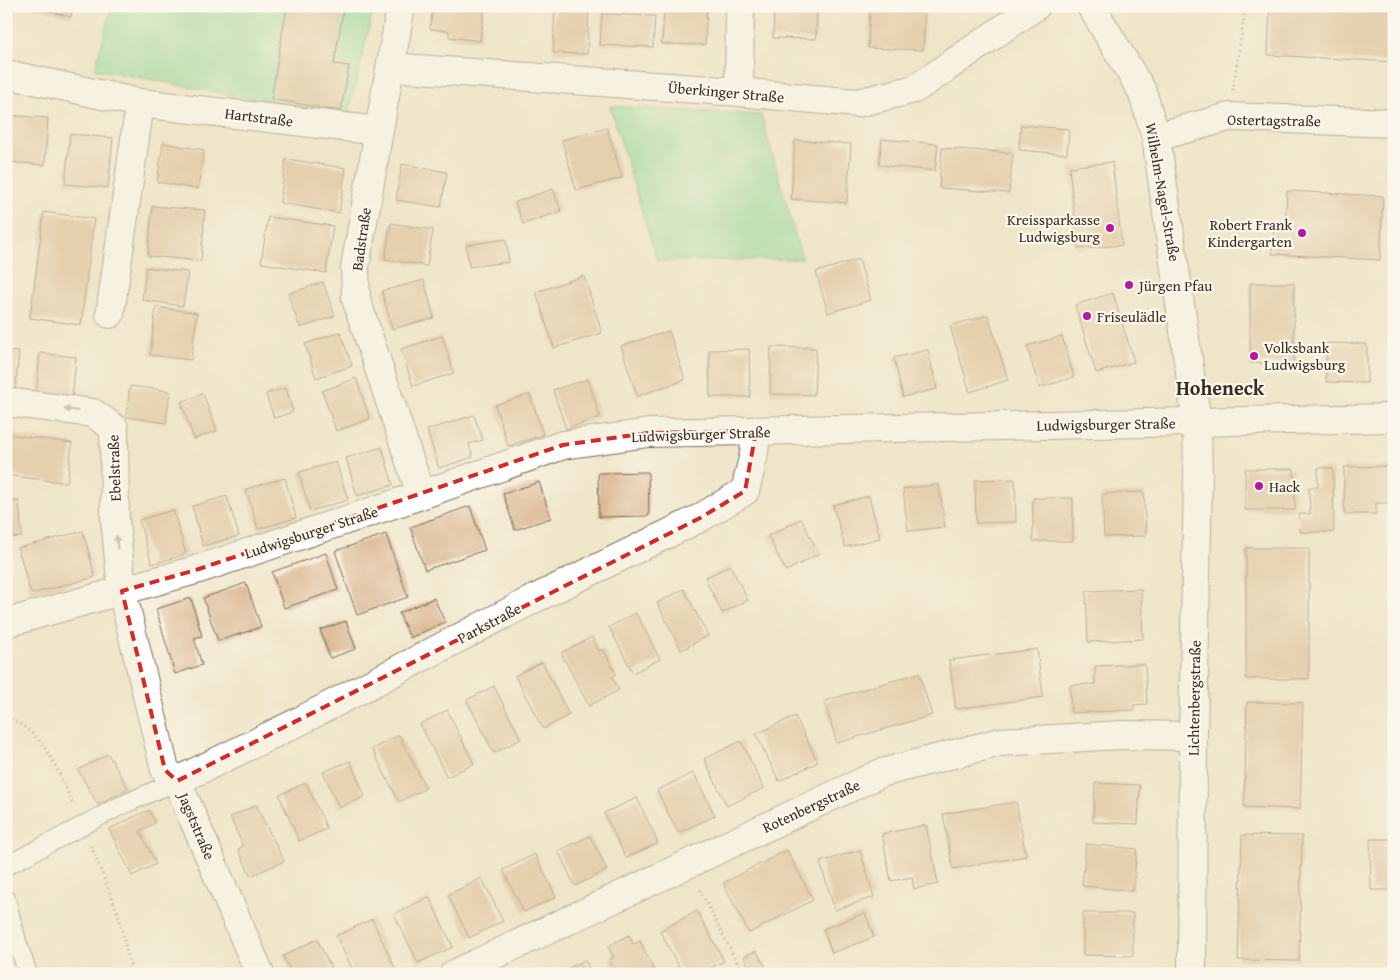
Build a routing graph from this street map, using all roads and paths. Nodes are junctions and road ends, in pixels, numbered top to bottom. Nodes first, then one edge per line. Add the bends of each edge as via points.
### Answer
1 (401, 6) edge
2 (740, 6) edge
3 (1036, 6) edge
4 (1091, 6) edge
5 (1244, 6) edge
6 (390, 67) junction
7 (6, 74) edge
8 (739, 92) junction
9 (140, 103) junction
10 (1229, 117) junction
11 (1394, 123) edge
12 (379, 131) junction
13 (1156, 137) junction
14 (110, 314) dead end
15 (6, 402) edge
16 (1394, 418) edge
17 (1197, 422) junction
18 (756, 431) junction
19 (421, 495) junction
20 (122, 591) junction
21 (6, 623) edge
22 (6, 718) edge
23 (1193, 736) junction
24 (177, 781) junction
25 (83, 826) junction
26 (687, 864) junction
27 (6, 866) edge
28 (6, 899) edge
29 (28, 974) edge
30 (132, 974) edge
31 (260, 974) edge
32 (454, 974) edge
33 (743, 974) edge
34 (1192, 974) edge

1 - 6 street, Badstraße
2 - 8 street
3 - 8 street, Überkinger Straße via 915,88 857,103
4 - 13 street, Wilhelm-Nagel-Straße via 1142,92
5 - 10 path
6 - 8 street, Überkinger Straße
6 - 12 street, Badstraße
7 - 9 street, Hartstraße
9 - 12 street, Hartstraße
9 - 14 street
10 - 11 street, Ostertagstraße
10 - 13 street, Ostertagstraße
12 - 19 street, Badstraße via 355,267 356,299
13 - 17 street, Wilhelm-Nagel-Straße
20 -> 15 street, Ebelstraße via 114,428 93,413
16 - 17 street, Ludwigsburger Straße
17 - 18 street, Ludwigsburger Straße
17 - 23 street, Lichtenbergstraße
18 - 19 street, Ludwigsburger Straße via 648,433 562,446
18 - 24 street, Parkstraße via 745,491 700,518 530,601 296,724
19 - 20 street, Ludwigsburger Straße via 199,569
20 - 21 street, Ludwigsburger Straße
20 - 24 street, Jagststraße via 165,770
22 - 25 path via 15,721 39,741 53,759
23 - 26 street, Rotenbergstraße via 1121,735 1000,742 881,773
23 - 34 street, Lichtenbergstraße
24 - 25 lane
24 - 31 street, Jagststraße
25 - 27 lane
25 - 30 path via 118,913
26 - 32 street, Rotenbergstraße
26 - 33 path
28 - 29 lane

